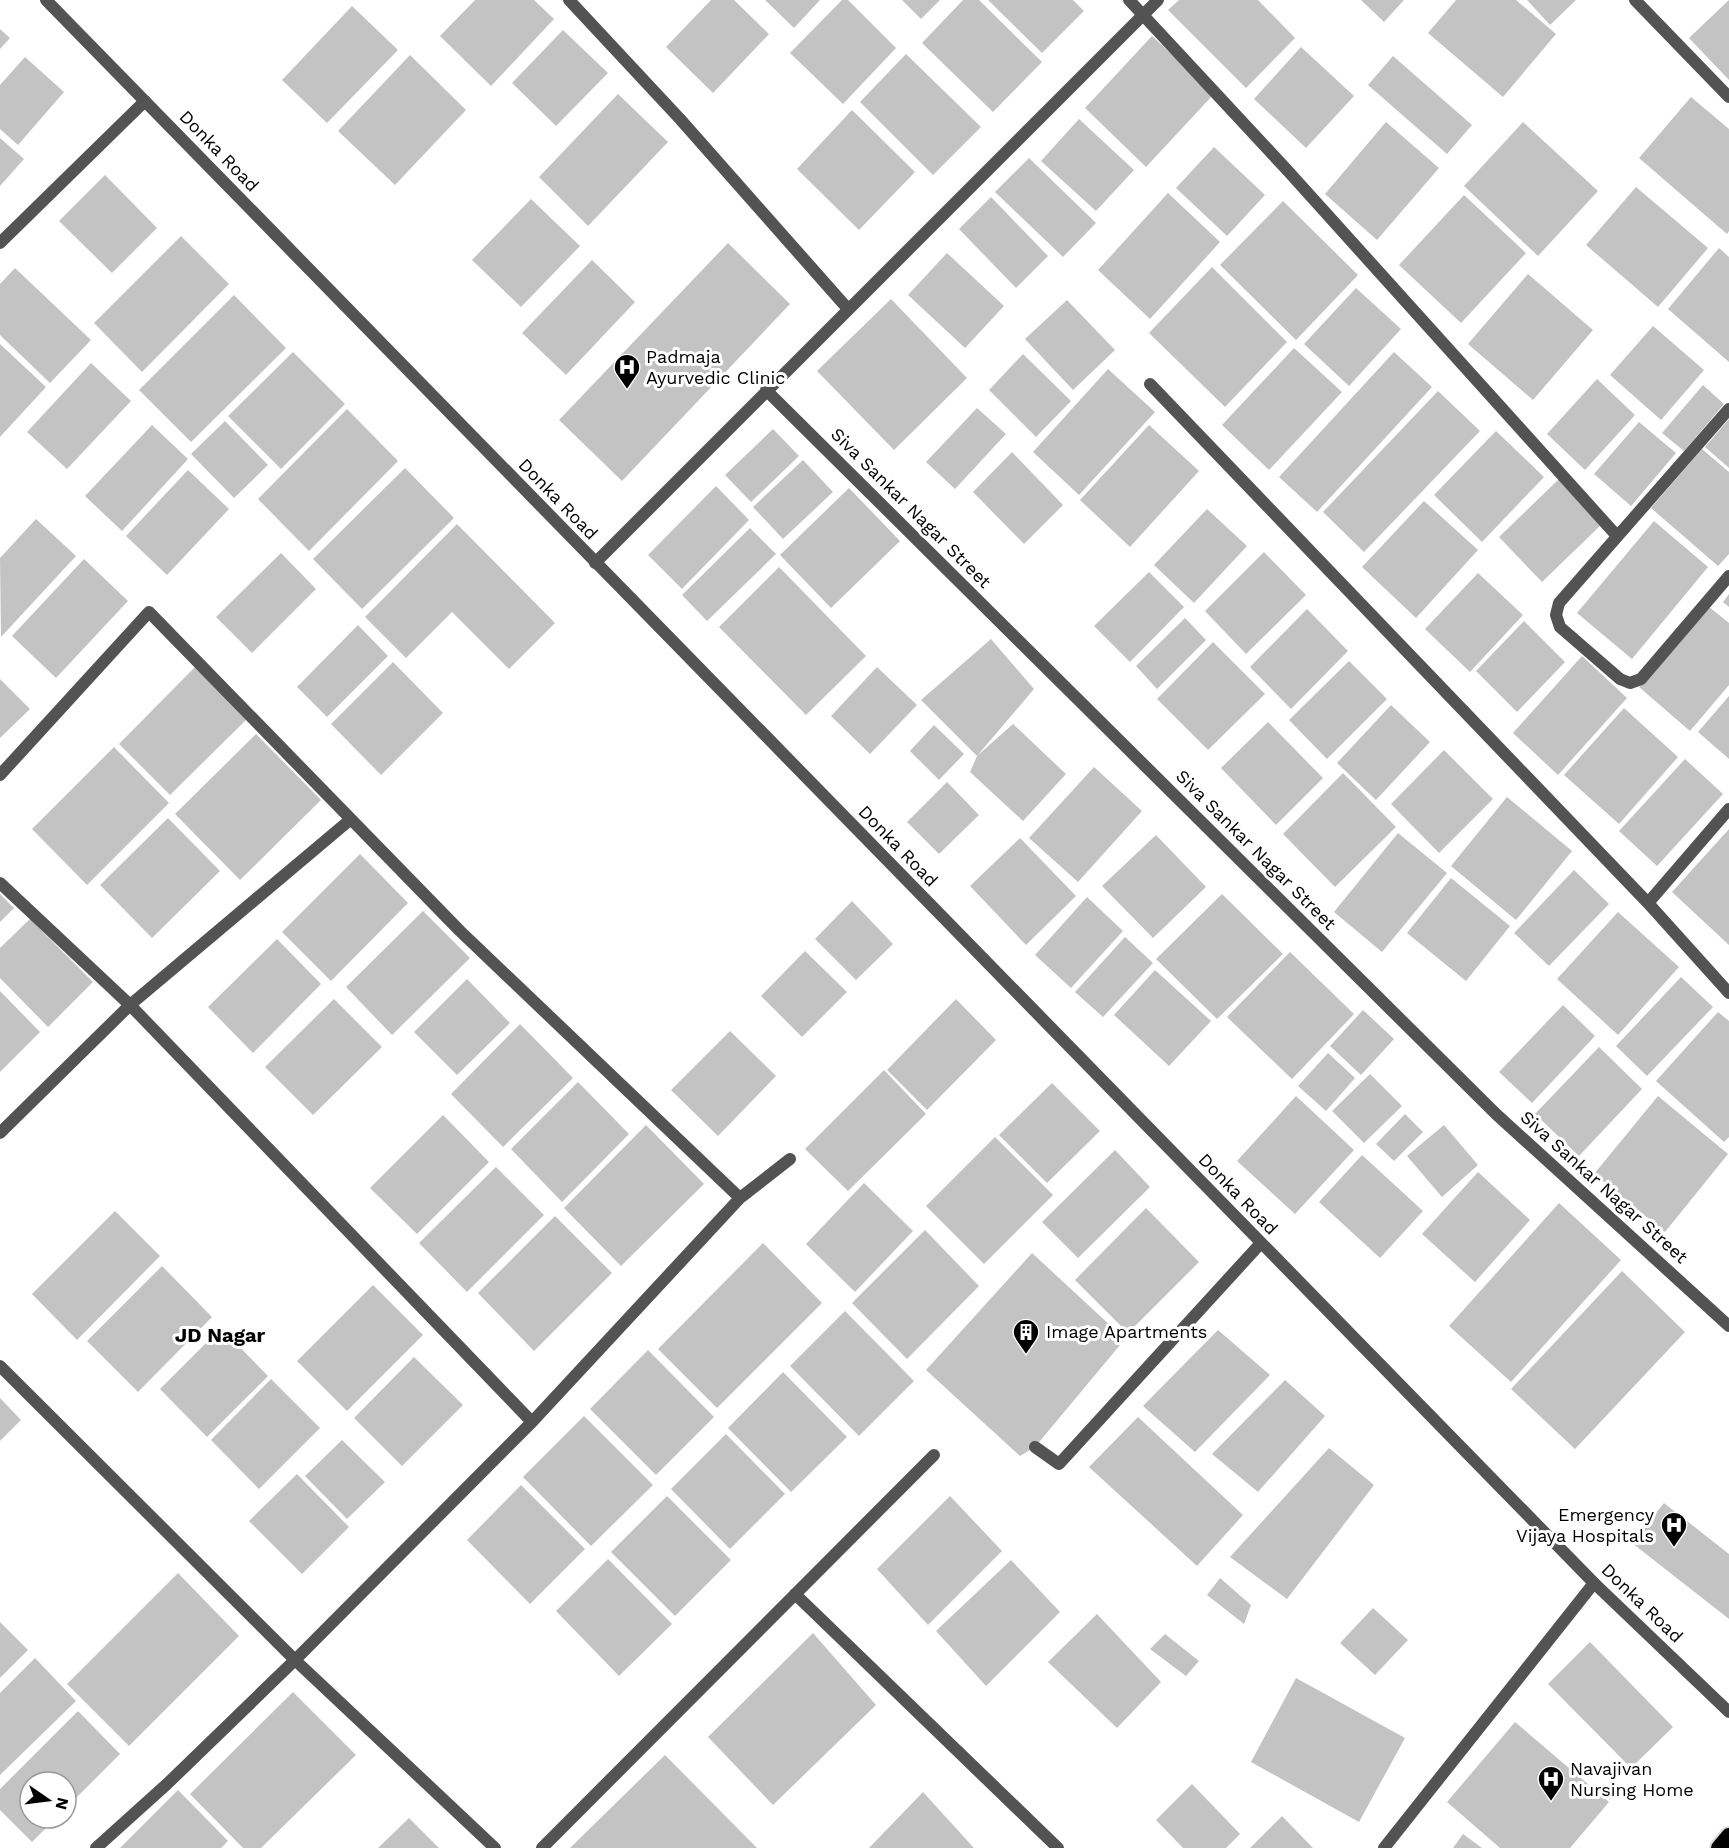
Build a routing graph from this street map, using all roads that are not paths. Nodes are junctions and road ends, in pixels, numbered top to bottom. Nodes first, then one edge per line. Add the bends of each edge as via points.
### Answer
1 (46, 0) edge
2 (569, 0) edge
3 (1129, 0) edge
4 (1158, 0) edge
5 (1635, 0) edge
6 (1143, 14) junction
7 (1729, 97) edge
8 (145, 101) junction
9 (0, 243) edge
10 (848, 309) junction
11 (1150, 384) dead end
12 (766, 390) junction
13 (1729, 409) edge
14 (1617, 536) junction
15 (595, 563) junction
16 (1729, 576) edge
17 (0, 775) edge
18 (1729, 809) edge
19 (351, 819) junction
20 (0, 883) edge
21 (1648, 903) junction
22 (1729, 993) edge
23 (130, 1005) junction
24 (0, 1133) edge
25 (790, 1158) dead end
26 (740, 1198) junction
27 (1261, 1243) junction
28 (1729, 1326) edge
29 (0, 1366) edge
30 (532, 1422) junction
31 (1035, 1446) dead end
32 (934, 1455) dead end
33 (1594, 1583) junction
34 (795, 1594) junction
35 (295, 1660) junction
36 (1729, 1712) edge
37 (1729, 1836) edge
38 (96, 1848) edge
39 (495, 1848) edge
40 (542, 1848) edge
41 (1058, 1848) edge
42 (1384, 1848) edge
43 (1719, 1848) edge

1 - 8 street, Donka Road
2 - 10 street
3 - 6 street
4 - 6 street
5 - 7 street
6 - 10 street
6 - 14 street
8 - 9 street
8 - 15 street, Donka Road
10 - 12 street
11 - 21 street
12 - 15 street
12 - 28 street, Siva Sankar Nagar Street via 1496,1114
13 - 14 street
14 - 16 street via 1559,603 1556,615 1560,627 1620,679 1630,683 1641,680
15 - 27 street, Donka Road
17 - 19 street via 149,612
18 - 21 street
19 - 23 street
19 - 26 street via 460,931
20 - 23 street
21 - 22 street
23 - 24 street
23 - 30 street
25 - 26 street
26 - 30 street
27 - 31 street via 1059,1464
27 - 33 street, Donka Road
29 - 35 street
30 - 35 street
32 - 34 street
33 - 36 street, Donka Road
33 - 42 street
34 - 40 street
34 - 41 street
35 - 38 street
35 - 39 street
37 - 43 highway

